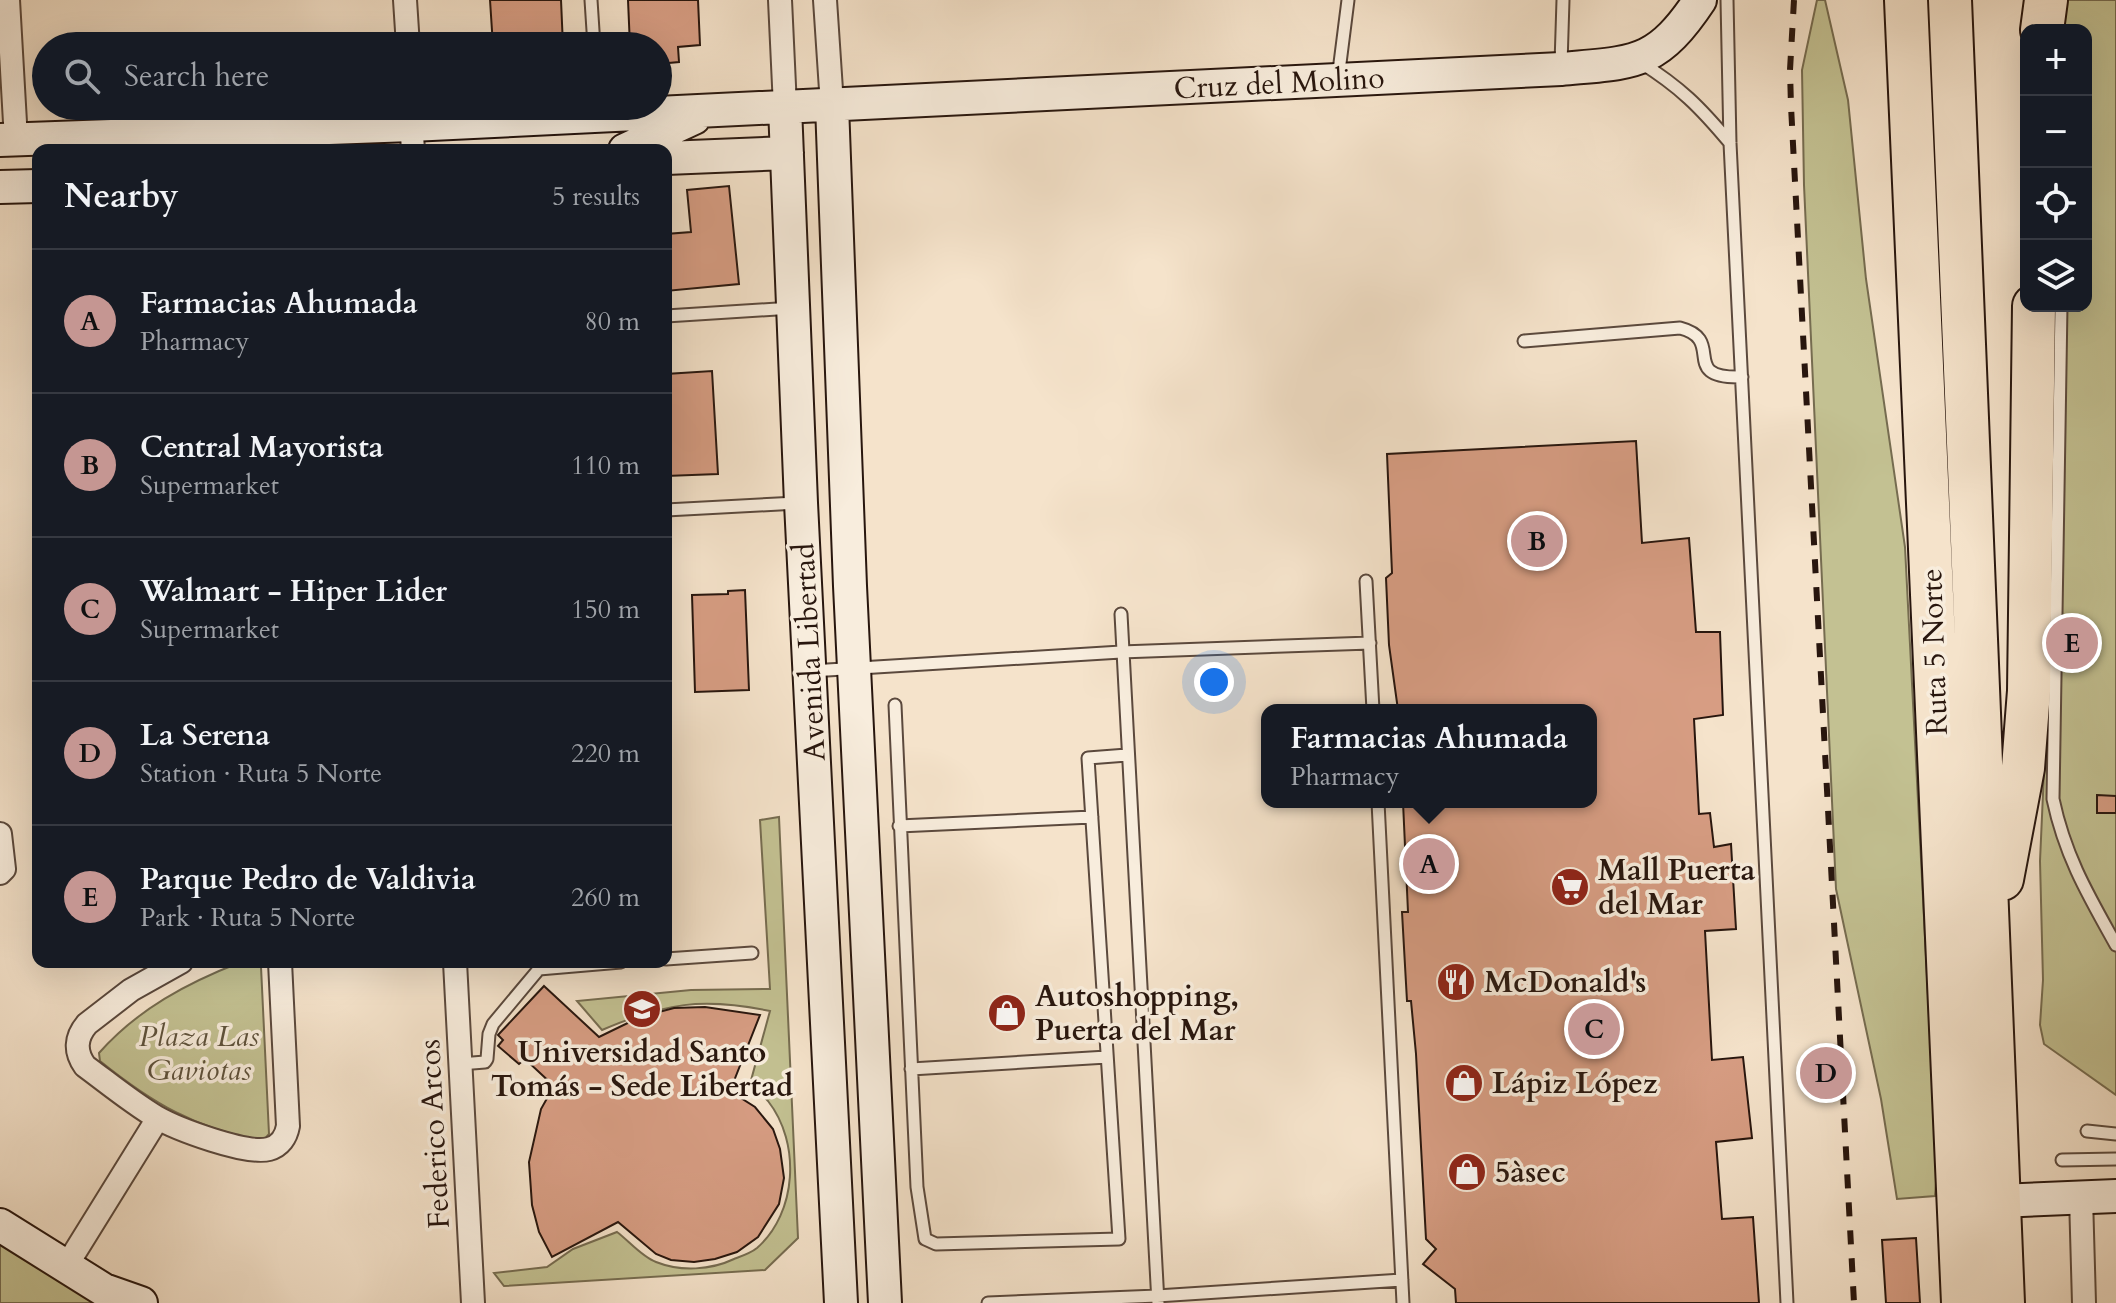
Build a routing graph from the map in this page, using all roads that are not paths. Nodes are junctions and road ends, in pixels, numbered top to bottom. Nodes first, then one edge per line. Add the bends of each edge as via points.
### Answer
1 (8, 0) edge
2 (405, 0) edge
3 (591, 0) edge
4 (780, 0) edge
5 (825, 0) edge
6 (1348, 0) edge
7 (1563, 0) edge
8 (1700, 0) edge
9 (1727, 0) edge
10 (1906, 0) edge
11 (1950, 0) edge
12 (2046, 0) edge
13 (2043, 24) edge
14 (407, 32) edge
15 (593, 32) edge
16 (1636, 60) junction
17 (1561, 69) junction
18 (1338, 79) junction
19 (832, 105) junction
20 (785, 107) junction
21 (672, 110) edge
22 (712, 110) junction
23 (492, 120) edge
24 (411, 127) edge
25 (8, 140) edge
26 (1730, 143) junction
27 (638, 144) edge
28 (787, 153) junction
29 (672, 158) edge
30 (32, 186) edge
31 (0, 187) edge
32 (793, 308) junction
33 (2034, 312) edge
34 (2061, 312) edge
35 (672, 316) edge
36 (1524, 341) dead end
37 (1742, 377) junction
38 (801, 503) junction
39 (672, 510) edge
40 (1366, 581) dead end
41 (1121, 614) dead end
42 (1370, 643) junction
43 (1121, 652) junction
44 (854, 669) junction
45 (810, 672) junction
46 (1373, 704) edge
47 (895, 705) dead end
48 (1127, 755) junction
49 (1378, 808) edge
50 (1092, 817) junction
51 (899, 826) junction
52 (0, 834) edge
53 (0, 873) edge
54 (1990, 935) junction
55 (2116, 945) edge
56 (752, 953) dead end
57 (672, 959) edge
58 (170, 968) edge
59 (280, 968) edge
60 (455, 968) edge
61 (551, 968) edge
62 (1107, 1057) junction
63 (460, 1064) junction
64 (911, 1069) junction
65 (158, 1118) junction
66 (2087, 1131) dead end
67 (2116, 1134) edge
68 (2116, 1159) edge
69 (2062, 1160) dead end
70 (2116, 1196) edge
71 (2081, 1197) junction
72 (1999, 1201) junction
73 (0, 1225) edge
74 (65, 1268) junction
75 (1402, 1280) junction
76 (1957, 1295) edge
77 (1188, 1298) edge
78 (1121, 1300) edge
79 (1157, 1300) edge
80 (141, 1303) edge
81 (473, 1303) edge
82 (841, 1303) edge
83 (885, 1303) edge
84 (988, 1303) edge
85 (1403, 1303) edge
86 (1787, 1303) edge
87 (2003, 1303) edge
88 (2084, 1303) edge

1 - 25 street
2 - 14 street
3 - 15 lane
4 - 20 street, Avenida Libertad
5 - 19 street, Avenida Libertad
6 - 18 lane
7 - 17 lane
8 - 16 street, Cruz del Molino via 1669,40
9 - 26 lane
10 - 76 highway, Ruta 5 Norte via 1958,1199
11 - 54 highway, Ruta 5 Norte
12 - 13 highway
16 - 17 street, Cruz del Molino
16 - 26 lane via 1674,83
17 - 18 street, Cruz del Molino
18 - 19 street, Cruz del Molino
19 - 20 street, Cruz del Molino
19 - 44 street, Avenida Libertad
20 - 22 street, Cruz del Molino
20 - 28 street, Avenida Libertad
21 - 22 street, Cruz del Molino
22 - 27 street
23 - 24 street, Cruz del Molino
24 - 25 street, Cruz del Molino
26 - 37 lane
28 - 29 street
28 - 32 street, Avenida Libertad
30 - 31 street
32 - 35 lane
32 - 38 street, Avenida Libertad
33 - 54 highway via 2029,691 2021,782
34 - 55 lane via 2053,799 2082,885
36 - 37 lane via 1680,328 1693,332 1702,343 1711,374
37 - 86 lane
38 - 39 lane
38 - 45 street, Avenida Libertad
40 - 42 lane
41 - 43 lane
42 - 43 lane
42 - 46 lane
43 - 44 lane
43 - 48 lane
44 - 45 lane
44 - 83 street, Avenida Libertad
45 - 82 street, Avenida Libertad
47 - 51 lane
48 - 50 lane via 1088,758
48 - 79 lane
49 - 75 lane
50 - 51 lane
50 - 62 lane
51 - 64 lane
52 - 53 street
54 - 72 highway, Ruta 5 Norte
56 - 57 lane
58 - 65 street via 96,1017 82,1030 77,1045 85,1066
59 - 65 street via 288,1126 283,1140 266,1149 221,1143
60 - 63 street, Federico Arcos
61 - 63 lane via 539,969 493,1024 485,1062
62 - 64 lane
62 - 64 lane via 1119,1239 936,1244 925,1239
63 - 81 street, Federico Arcos
65 - 74 street
66 - 67 lane
68 - 69 lane
70 - 71 street
71 - 72 street
71 - 88 street
72 - 87 highway, Ruta 5 Norte
73 - 74 street
74 - 80 street
75 - 77 lane
75 - 85 lane
77 - 79 lane
78 - 79 lane
78 - 84 lane

